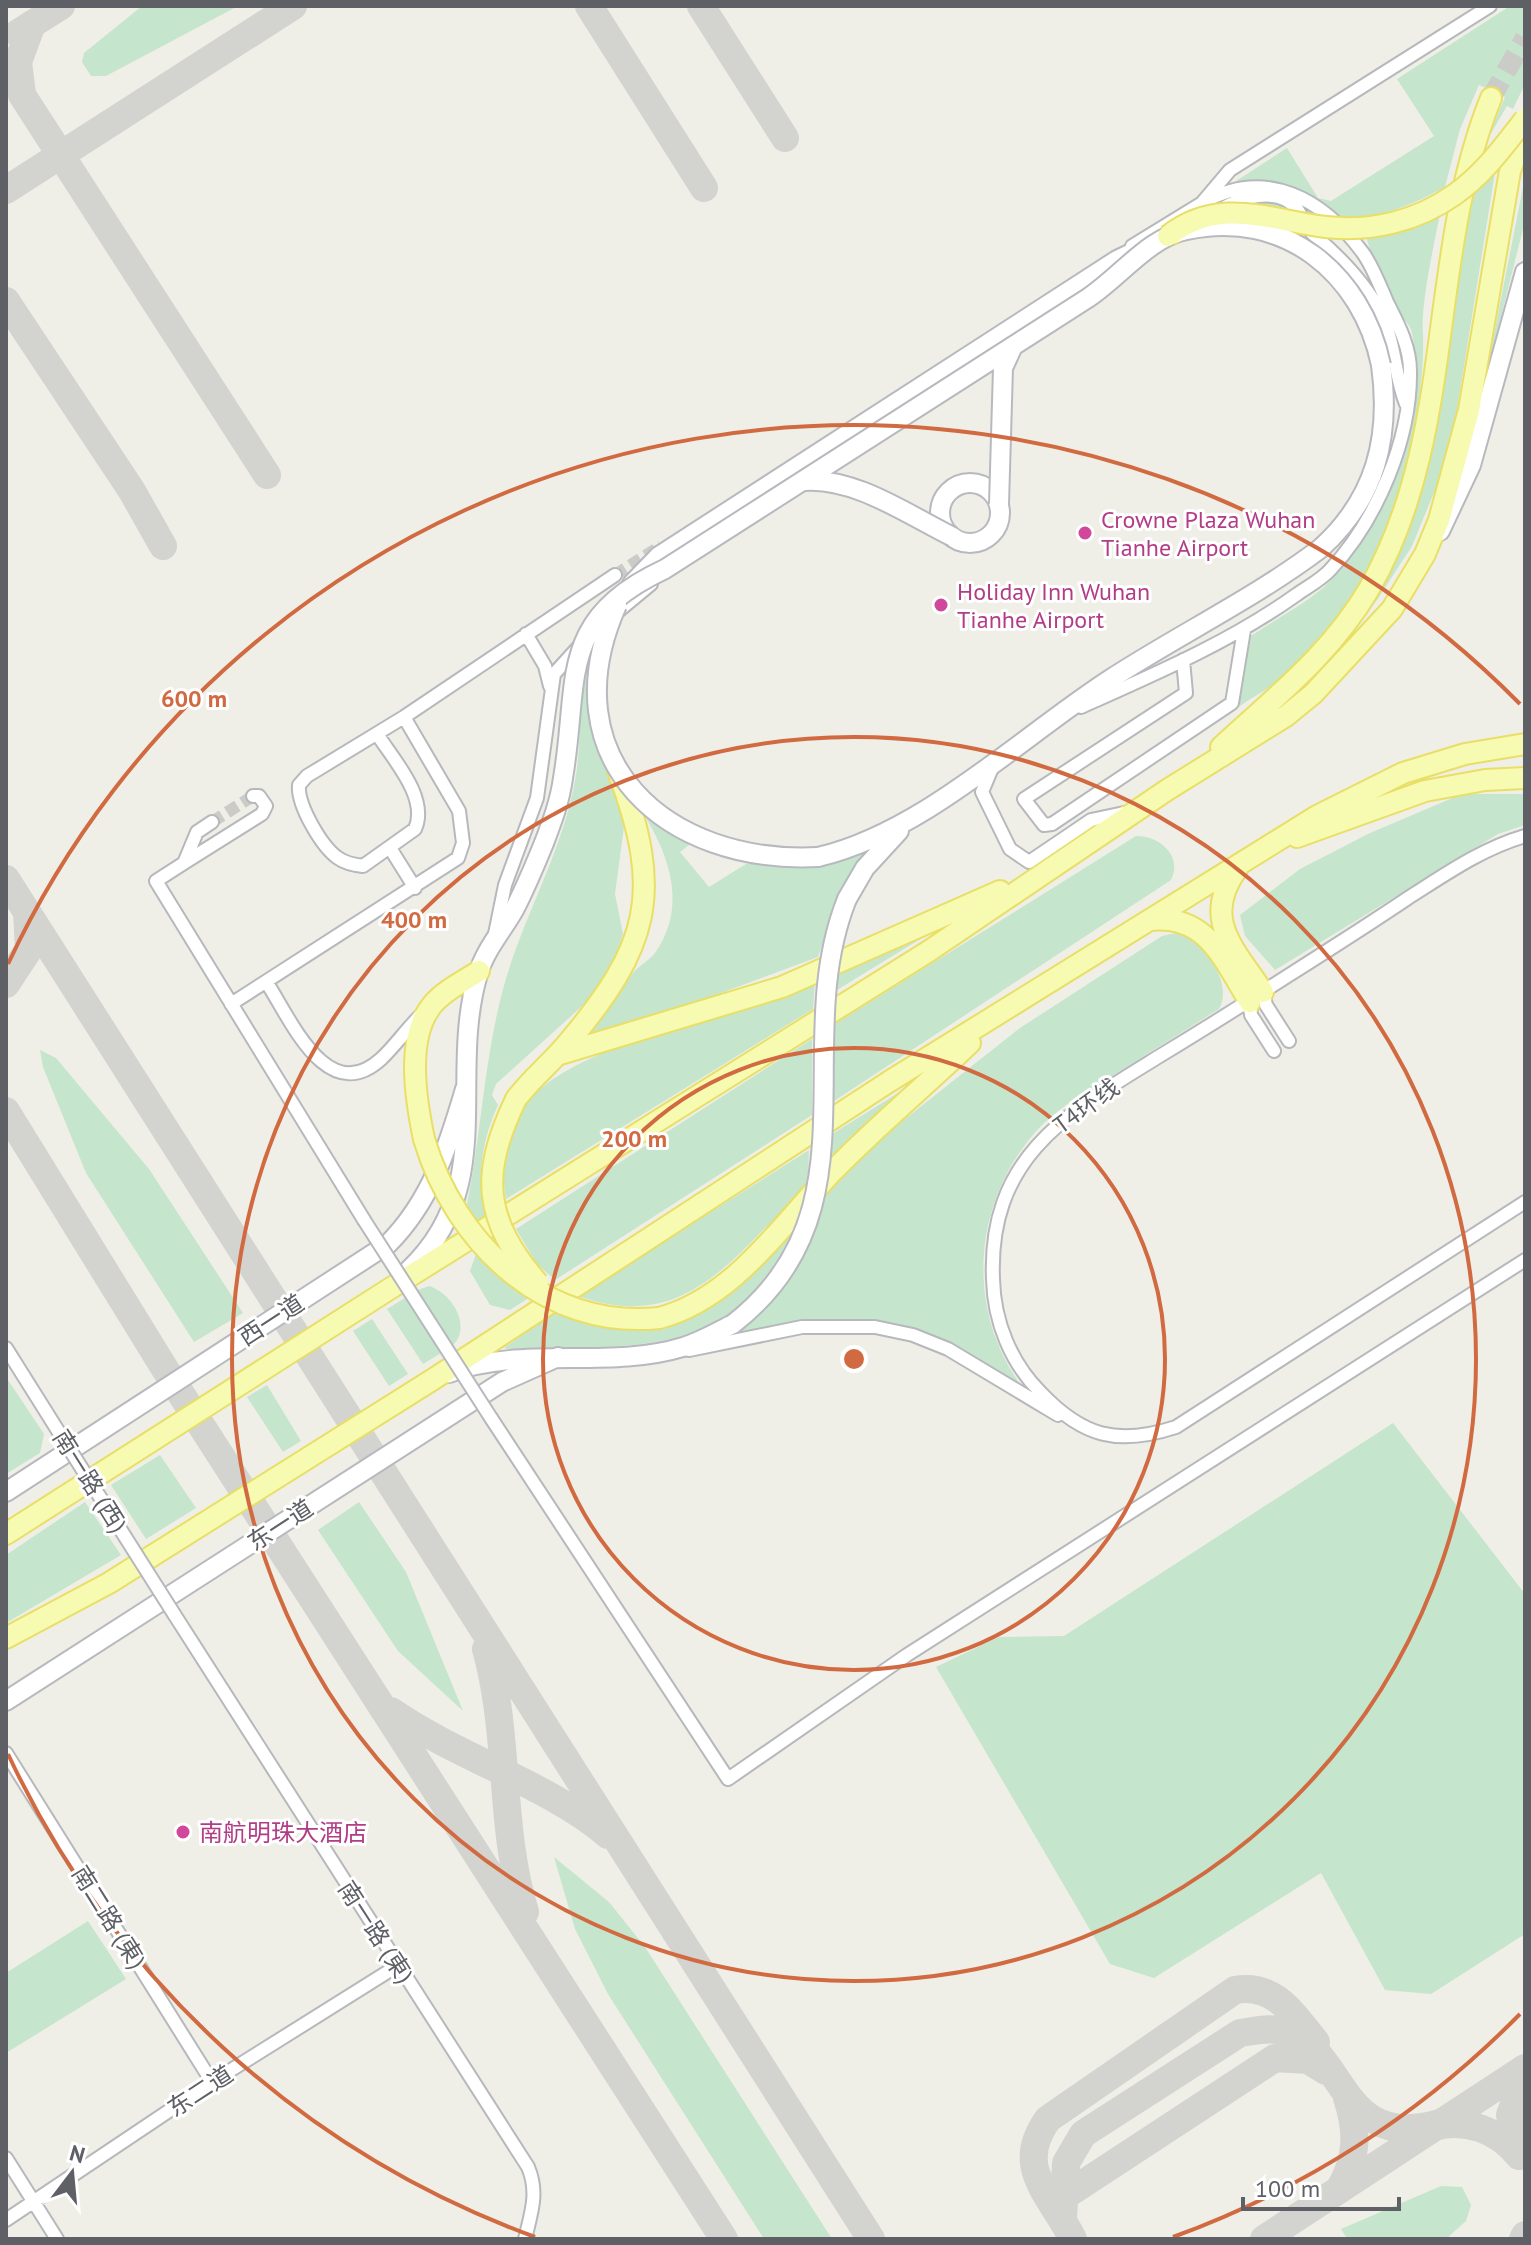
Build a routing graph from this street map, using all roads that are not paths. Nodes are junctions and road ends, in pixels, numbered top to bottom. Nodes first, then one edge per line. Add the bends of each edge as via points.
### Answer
1 (1490, 6) edge
2 (1491, 98) tunnel mouth
3 (1525, 119) edge
4 (1525, 130) edge
5 (1202, 203) junction
6 (1168, 236) junction
7 (1525, 272) edge
8 (1078, 279) dead end
9 (1013, 346) junction
10 (1406, 404) junction
11 (802, 481) junction
12 (999, 504) junction
13 (953, 537) junction
14 (1425, 554) junction
15 (623, 584) junction
16 (1244, 630) junction
17 (526, 634) junction
18 (1183, 660) junction
19 (550, 696) junction
20 (404, 717) junction
21 (1052, 720) junction
22 (377, 734) junction
23 (1525, 744) edge
24 (997, 759) junction
25 (614, 760) junction
26 (1191, 774) junction
27 (1525, 778) edge
28 (253, 796) dead end
29 (1135, 811) junction
30 (912, 818) junction
31 (212, 822) tunnel mouth
32 (1525, 836) edge
33 (1266, 846) junction
34 (390, 848) junction
35 (1242, 862) junction
36 (184, 863) junction
37 (1040, 874) junction
38 (415, 888) junction
39 (1150, 920) junction
40 (493, 941) junction
41 (479, 971) junction
42 (267, 983) junction
43 (1256, 997) junction
44 (231, 1004) junction
45 (431, 1005) junction
46 (997, 1018) junction
47 (1289, 1041) dead end
48 (1274, 1051) dead end
49 (557, 1055) junction
50 (465, 1089) junction
51 (1525, 1202) edge
52 (1525, 1260) edge
53 (391, 1288) junction
54 (562, 1304) junction
55 (6, 1348) edge
56 (650, 1354) junction
57 (558, 1357) junction
58 (432, 1380) junction
59 (1070, 1422) junction
60 (6, 1492) edge
61 (6, 1534) edge
62 (174, 1614) joint
63 (6, 1638) edge
64 (6, 1701) edge
65 (6, 1753) edge
66 (397, 1966) junction
67 (212, 2082) junction
68 (6, 2158) edge
69 (34, 2202) junction
70 (6, 2220) edge
71 (57, 2239) edge
72 (525, 2239) edge

1 - 5 street via 1230,170
2 - 26 main road via 1459,198 1429,417 1416,477 1395,535 1368,590 1318,658
3 - 6 main road, bridge via 1457,194 1415,216 1351,228 1231,212 1198,218
4 - 14 main road via 1510,171 1462,443
5 - 8 street
5 - 10 street via 1235,188 1263,186 1325,210 1365,255 1404,337 1411,370
6 - 9 main road, bridge
6 - 15 main road, bridge via 1117,260
6 - 21 main road, bridge via 1208,226 1257,230 1323,261 1356,297 1379,353 1385,405 1375,473 1336,534 1303,562
7 - 14 main road via 1471,465 1454,507
9 - 11 main road, bridge
9 - 12 main road, bridge via 1003,368
10 - 16 street via 1402,439 1373,509 1330,571
10 - 19 street via 1385,322 1336,252 1311,233 1295,206 1271,197 1241,197 647,587 569,653 554,674
11 - 13 main road, bridge via 847,485
11 - 15 main road, bridge via 665,569
12 - 13 main road via 999,523 988,538 970,543
12 - 13 main road, bridge via 988,488 976,483 952,489 941,504 940,517
14 - 26 main road via 1392,609 1313,694 1240,747
15 - 17 street
15 - 25 main road, bridge via 600,651 595,688
15 - 40 main road, bridge via 577,658 563,779 544,843 514,910
16 - 18 street
16 - 18 street via 1232,703 1044,825 1024,799 1186,693
17 - 19 street via 545,666
17 - 20 street
18 - 21 street
19 - 40 street via 537,798 505,885
20 - 22 street
20 - 38 street via 463,824 458,858
21 - 24 main road
22 - 34 street via 419,808 415,829
22 - 34 street via 307,776 298,794 306,815 342,861 363,866
23 - 33 main road via 1465,754 1403,773
24 - 29 street via 982,792 1010,849 1029,862 1091,820
24 - 30 main road
25 - 30 main road, bridge via 651,808 700,840 747,855 818,857 854,847
25 - 49 main road, bridge via 644,861 637,934 602,1002
26 - 29 main road
27 - 33 main road via 1425,791
28 - 36 street via 266,806 262,814
29 - 37 main road
30 - 56 main road, bridge via 881,848 847,899 829,962 823,1133 807,1229 777,1283 733,1324 683,1347
31 - 36 street via 197,832
32 - 43 street, T4环线 via 1474,856
33 - 35 main road
34 - 38 street
35 - 39 main road
35 - 43 main road via 1225,886 1220,921
36 - 44 street via 156,881
37 - 49 main road via 782,987
37 - 53 main road via 929,951
38 - 42 street
39 - 43 main road via 1169,918 1201,930
39 - 46 main road
40 - 41 main road
41 - 45 main road
41 - 50 main road via 466,1041
42 - 44 street
42 - 45 street via 315,1059 335,1071 359,1071 379,1060
43 - 47 street
43 - 48 street via 1251,1015
43 - 59 street, T4环线 via 1051,1128 1024,1161 1007,1194 995,1231 992,1266 1002,1334 1030,1382
44 - 52 street, bridge via 364,1220 728,1779 907,1655
45 - 54 main road, bridge via 417,1057 418,1110 444,1191 474,1238 506,1269
46 - 54 main road, bridge via 837,1167 722,1288 691,1308 659,1318 614,1319
46 - 58 main road via 890,1081
49 - 54 main road, bridge via 516,1099 494,1153 493,1207 517,1258
50 - 53 main road via 466,1151 457,1196 442,1234
50 - 60 main road, 西一道 via 437,1175 408,1224 388,1244
51 - 59 street, T4环线 via 1176,1427 1122,1438
53 - 61 main road
55 - 62 street, 南一路 (西), bridge
56 - 57 main road
56 - 59 street via 714,1347 802,1327 875,1327 948,1349
57 - 58 main road via 479,1365
57 - 64 main road, 东一道 via 502,1382
58 - 63 main road via 109,1583
62 - 66 street, 南一路 (東)
65 - 67 street, 南二路 (東)
66 - 67 street, 东二道
66 - 72 street, 南一路 (東) via 528,2167 535,2198
67 - 69 street, 东二道
68 - 69 street
69 - 70 street, 东二道
69 - 71 street

